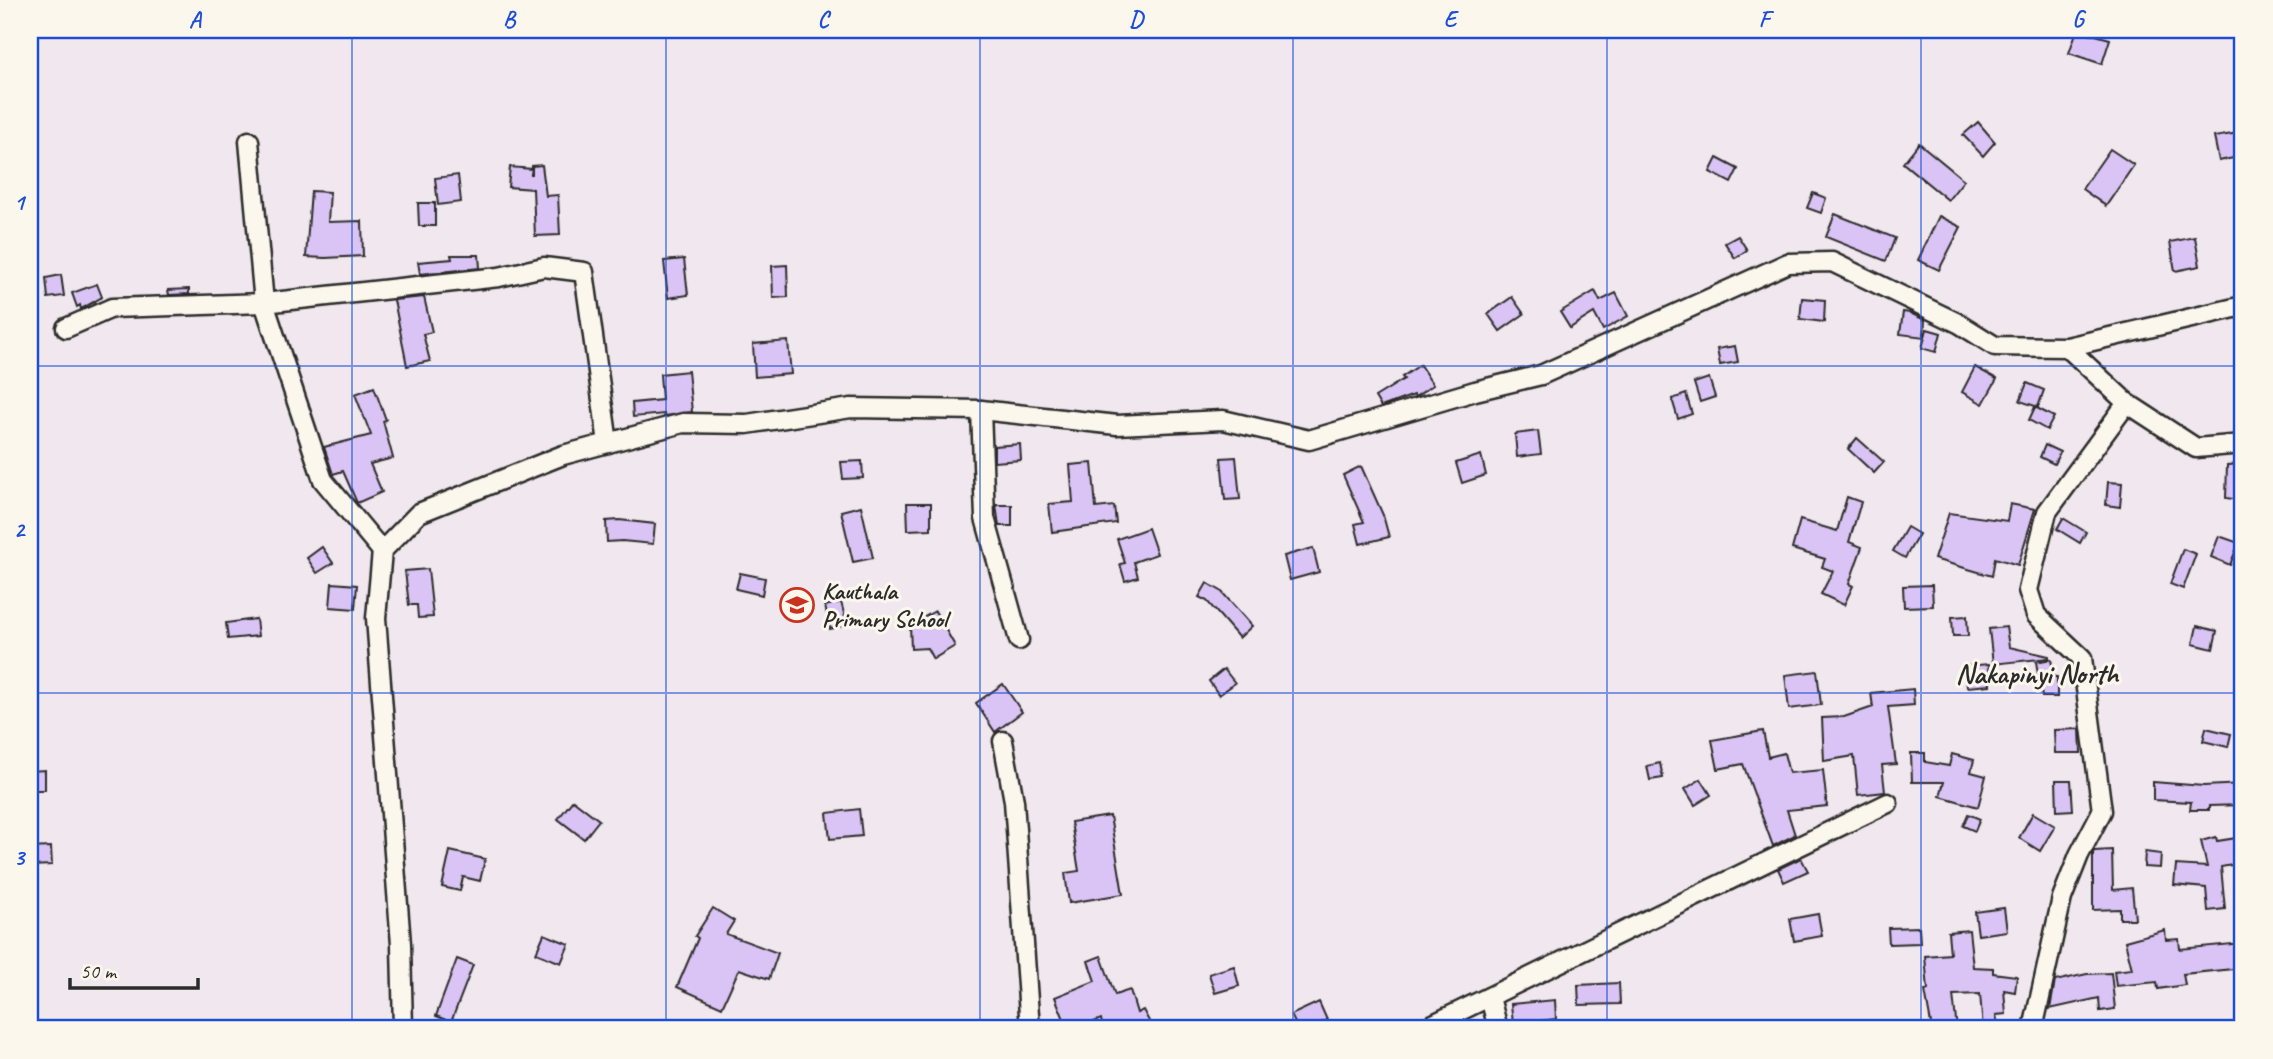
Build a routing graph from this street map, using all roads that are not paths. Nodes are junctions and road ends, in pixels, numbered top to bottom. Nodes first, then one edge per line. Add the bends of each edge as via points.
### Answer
1 (249, 141) dead end
2 (264, 303) junction
3 (2243, 306) edge
4 (66, 328) dead end
5 (2067, 347) junction
6 (2127, 403) junction
7 (981, 410) junction
8 (608, 443) junction
9 (2243, 443) edge
10 (382, 551) junction
11 (1019, 640) dead end
12 (1003, 741) dead end
13 (1888, 803) dead end
14 (1490, 997) junction
15 (403, 1029) edge
16 (1030, 1029) edge
17 (1423, 1029) edge
18 (1498, 1029) edge
19 (2033, 1029) edge

1 - 2 street
2 - 4 street via 112,308
2 - 8 street via 544,267 584,272
2 - 10 street via 323,480
3 - 5 street
5 - 6 street
5 - 7 street via 1995,346 1960,324 1832,262 1788,263 1541,375 1310,440 1223,420 1118,425
6 - 9 street via 2196,448
6 - 19 street via 2047,512 2028,590 2036,615 2082,658 2102,811 2062,898
7 - 8 street via 851,408 747,424 683,423
7 - 11 street via 985,518
8 - 10 street via 564,455 419,513
10 - 15 street via 376,618 401,944
12 - 16 street via 1014,801
13 - 14 street
14 - 17 street
14 - 18 street

